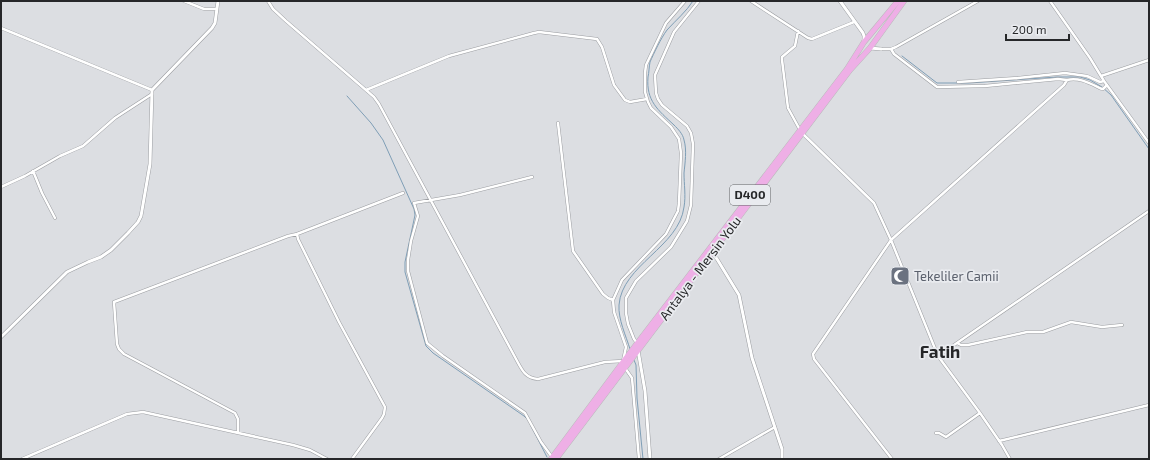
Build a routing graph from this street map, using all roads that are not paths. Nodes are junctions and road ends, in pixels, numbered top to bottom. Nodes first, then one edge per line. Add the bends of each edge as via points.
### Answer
1 (184, 1) edge
2 (218, 1) edge
3 (268, 1) edge
4 (685, 1) edge
5 (699, 1) edge
6 (751, 1) edge
7 (840, 1) edge
8 (898, 1) edge
9 (904, 1) edge
10 (978, 1) edge
11 (1050, 1) edge
12 (894, 3) edge
13 (216, 9) junction
14 (854, 22) junction
15 (1, 28) edge
16 (798, 31) junction
17 (862, 33) junction
18 (869, 37) junction
19 (864, 42) junction
20 (874, 42) junction
21 (870, 48) junction
22 (881, 49) junction
23 (891, 49) junction
24 (1149, 60) edge
25 (1101, 76) junction
26 (1067, 80) junction
27 (1104, 81) junction
28 (958, 82) dead end
29 (1107, 85) junction
30 (152, 90) junction
31 (366, 90) junction
32 (152, 94) junction
33 (647, 99) junction
34 (558, 123) dead end
35 (802, 132) junction
36 (1149, 143) edge
37 (34, 170) junction
38 (532, 177) dead end
39 (1, 187) edge
40 (403, 194) dead end
41 (432, 200) junction
42 (1149, 210) edge
43 (55, 218) dead end
44 (297, 234) junction
45 (891, 240) junction
46 (712, 253) junction
47 (613, 300) junction
48 (1122, 325) dead end
49 (1, 337) edge
50 (957, 343) junction
51 (636, 348) junction
52 (938, 356) junction
53 (626, 360) junction
54 (625, 368) junction
55 (1149, 405) edge
56 (980, 412) junction
57 (775, 427) junction
58 (238, 432) junction
59 (936, 434) dead end
60 (999, 441) junction
61 (553, 458) edge
62 (22, 459) edge
63 (328, 459) edge
64 (352, 459) edge
65 (639, 459) edge
66 (650, 459) edge
67 (719, 459) edge
68 (782, 459) edge
69 (892, 459) edge
70 (1010, 459) edge

1 - 13 street via 204,9
2 - 13 street
3 - 31 street via 286,21
4 - 33 street via 666,23 646,65
5 - 51 street via 674,32 655,75 658,99 687,126 691,133 691,205 687,221 671,247 636,281 626,298 626,314
6 - 16 street
7 - 14 street
8 - 12 highway, Antalya - Mersin Yolu / D400
9 - 20 highway, Antalya - Mersin Yolu / D400
10 - 23 street
11 - 25 street
12 - 18 highway, Antalya - Mersin Yolu / D400
13 - 30 street via 212,28
14 - 16 street via 812,39
14 - 17 street
15 - 30 street
16 - 35 street via 795,46 782,57 782,60 788,108
17 - 18 street
17 - 19 street
18 - 19 highway, Antalya - Mersin Yolu / D400
18 - 20 highway via 873,38
19 - 21 highway
19 - 35 highway, Antalya - Mersin Yolu / D400
20 - 21 highway, Antalya - Mersin Yolu / D400
20 - 22 street
21 - 22 street
21 - 35 highway, Antalya - Mersin Yolu / D400
22 - 23 street
23 - 26 street via 937,87
24 - 25 street
25 - 27 street
26 - 29 street via 1084,81 1102,89
26 - 45 street
27 - 28 street via 1065,73
27 - 29 street
29 - 36 street
30 - 32 street
31 - 33 street via 449,56 539,32 597,39 614,85 625,100 630,102
31 - 41 street via 383,109
32 - 37 street via 115,118 83,146
32 - 49 street via 150,164 138,222 111,250 67,272
33 - 47 street via 651,108 671,127 679,139 681,153 678,211 666,234 622,280
34 - 47 street via 573,251 604,294
35 - 45 street via 872,199
35 - 46 highway, Antalya - Mersin Yolu / D400
35 - 51 highway, Antalya - Mersin Yolu / D400
37 - 39 street
37 - 43 street
38 - 41 street
40 - 44 street
41 - 53 street via 526,375 538,379 605,362
41 - 61 street via 414,203 418,216 408,260 409,277 427,343 525,413
42 - 50 street
44 - 58 street via 114,302 119,349 234,413 238,419
44 - 64 street via 339,322 385,407 382,418
45 - 52 street
45 - 69 street via 813,356
46 - 51 highway, Antalya - Mersin Yolu / D400
46 - 57 street via 739,295 752,358
47 - 53 street via 626,347
48 - 50 street via 1102,326 1071,322 1043,332 1027,332 968,345
50 - 52 street
51 - 53 highway, Antalya - Mersin Yolu / D400
51 - 66 street via 645,391
52 - 56 street
53 - 54 highway, Antalya - Mersin Yolu / D400
53 - 61 highway, Antalya - Mersin Yolu / D400
54 - 61 highway, Antalya - Mersin Yolu / D400
54 - 65 street via 632,378
55 - 60 street
56 - 59 street via 946,437
56 - 60 street
57 - 67 street
57 - 68 street via 782,449
58 - 62 street via 143,412 127,414
58 - 63 street via 303,448
60 - 70 street

